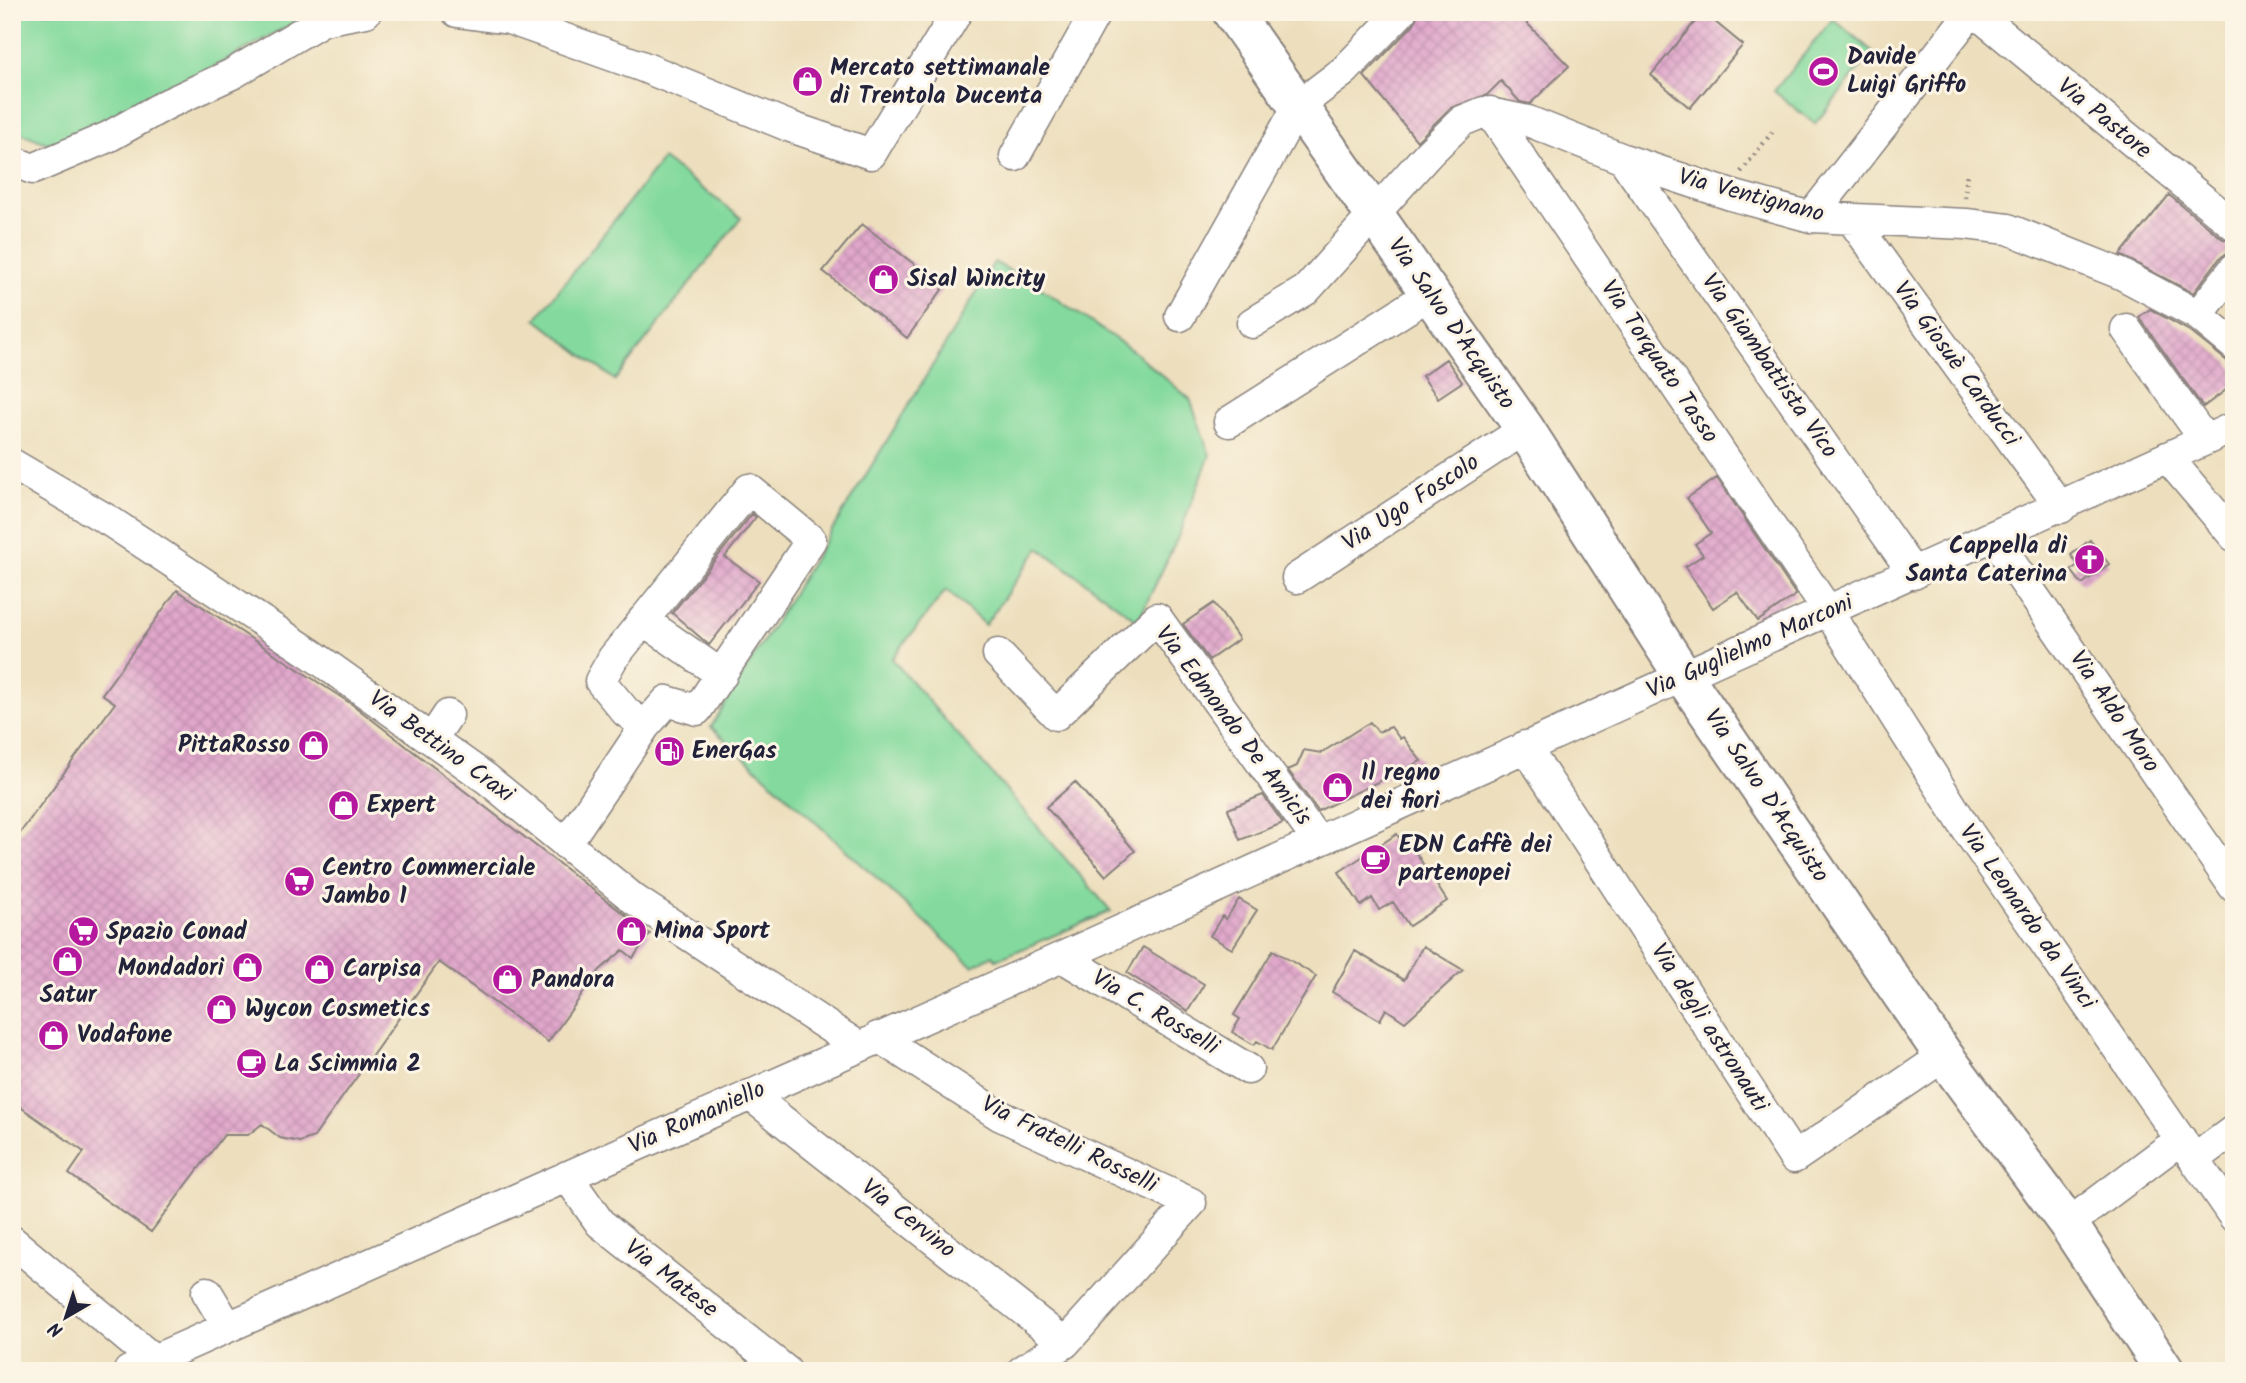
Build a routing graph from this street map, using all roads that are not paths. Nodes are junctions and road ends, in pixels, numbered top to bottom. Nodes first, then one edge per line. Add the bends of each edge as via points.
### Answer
1 (366, 12) edge
2 (457, 12) edge
3 (957, 12) edge
4 (1096, 12) edge
5 (1232, 12) edge
6 (1401, 12) edge
7 (1973, 12) edge
8 (1298, 106) junction
9 (1490, 112) junction
10 (1015, 156) dead end
11 (1623, 159) junction
12 (12, 161) edge
13 (1375, 214) junction
14 (1811, 217) junction
15 (1852, 220) junction
16 (2234, 225) edge
17 (2234, 269) edge
18 (1430, 293) junction
19 (2198, 315) junction
20 (1180, 316) dead end
21 (1252, 323) dead end
22 (2126, 329) dead end
23 (2234, 345) edge
24 (1229, 422) dead end
25 (2234, 427) edge
26 (1525, 429) junction
27 (2205, 440) junction
28 (2166, 457) junction
29 (12, 464) edge
30 (2061, 508) junction
31 (2234, 536) edge
32 (1994, 538) junction
33 (1914, 573) junction
34 (1297, 578) dead end
35 (1828, 611) junction
36 (643, 620) junction
37 (998, 654) dead end
38 (722, 675) junction
39 (1684, 677) junction
40 (645, 726) junction
41 (1525, 746) junction
42 (1317, 840) junction
43 (566, 844) junction
44 (1265, 864) joint
45 (2234, 887) edge
46 (1062, 957) junction
47 (868, 1042) junction
48 (1944, 1056) junction
49 (1248, 1069) dead end
50 (750, 1094) junction
51 (2234, 1130) edge
52 (2188, 1149) junction
53 (567, 1176) junction
54 (2234, 1217) edge
55 (2068, 1224) junction
56 (12, 1241) edge
57 (207, 1293) dead end
58 (229, 1327) junction
59 (1065, 1343) junction
60 (142, 1365) edge
61 (786, 1371) edge
62 (1022, 1371) edge
63 (2165, 1371) edge

1 - 12 street via 323,20 232,74 33,169
2 - 3 street via 509,19 871,154
4 - 10 street
5 - 8 main road, Via Salvo D'Acquisto
6 - 8 street via 1344,71
7 - 14 street
7 - 16 street, Via Pastore
8 - 13 main road, Via Salvo D'Acquisto
8 - 20 street
9 - 11 street, Via Ventignano via 1528,121
9 - 13 street via 1462,121
9 - 35 street, Via Torquato Tasso
11 - 14 street, Via Ventignano
11 - 33 street, Via Giambattista Vico
13 - 18 main road, Via Salvo D'Acquisto
13 - 21 street via 1306,290
14 - 15 street, Via Ventignano
15 - 19 street, Via Ventignano via 2008,229 2121,274
15 - 30 street, Via Giosuè Carducci
17 - 19 street
18 - 24 street
18 - 26 main road, Via Salvo D'Acquisto
19 - 23 street, Via Ventignano
22 - 27 street
25 - 27 street, Via Guglielmo Marconi
26 - 34 street, Via Ugo Foscolo
26 - 39 main road, Via Salvo D'Acquisto
27 - 28 street, Via Guglielmo Marconi
28 - 30 street, Via Guglielmo Marconi
28 - 31 street
29 - 43 street, Via Bettino Craxi via 125,525 306,651 440,727 487,779
30 - 32 street, Via Guglielmo Marconi
32 - 33 street, Via Guglielmo Marconi
32 - 45 street, Via Aldo Moro
33 - 35 street, Via Guglielmo Marconi
35 - 39 street, Via Guglielmo Marconi
35 - 52 street, Via Leonardo da Vinci via 1969,833
36 - 38 street
36 - 38 street via 749,489 811,540
36 - 40 street via 600,681 626,712
37 - 42 street, Via Edmondo De Amicis via 1056,715 1157,618
38 - 40 street via 696,710 667,701
39 - 41 street, Via Guglielmo Marconi
39 - 48 main road, Via Salvo D'Acquisto
40 - 43 street
41 - 42 street, Via Guglielmo Marconi
41 - 48 street, Via degli astronauti via 1794,1158
42 - 44 street, Via Guglielmo Marconi
43 - 47 street, Via Bettino Craxi via 635,900
44 - 46 street, Via Romaniello
46 - 47 street, Via Romaniello
46 - 49 street, Via C. Rosselli
47 - 50 street, Via Romaniello
47 - 59 street, Via Fratelli Rosselli via 999,1115 1191,1203
48 - 55 main road, Via Salvo D'Acquisto
50 - 53 street, Via Romaniello
50 - 59 street, Via Cervino
51 - 52 street
52 - 54 street, Via Leonardo da Vinci
52 - 55 street
53 - 58 street, Via Romaniello
53 - 61 street, Via Matese via 600,1223
55 - 63 main road, Via Salvo D'Acquisto
56 - 60 street
57 - 58 street
58 - 60 street, Via Romaniello
59 - 62 street

